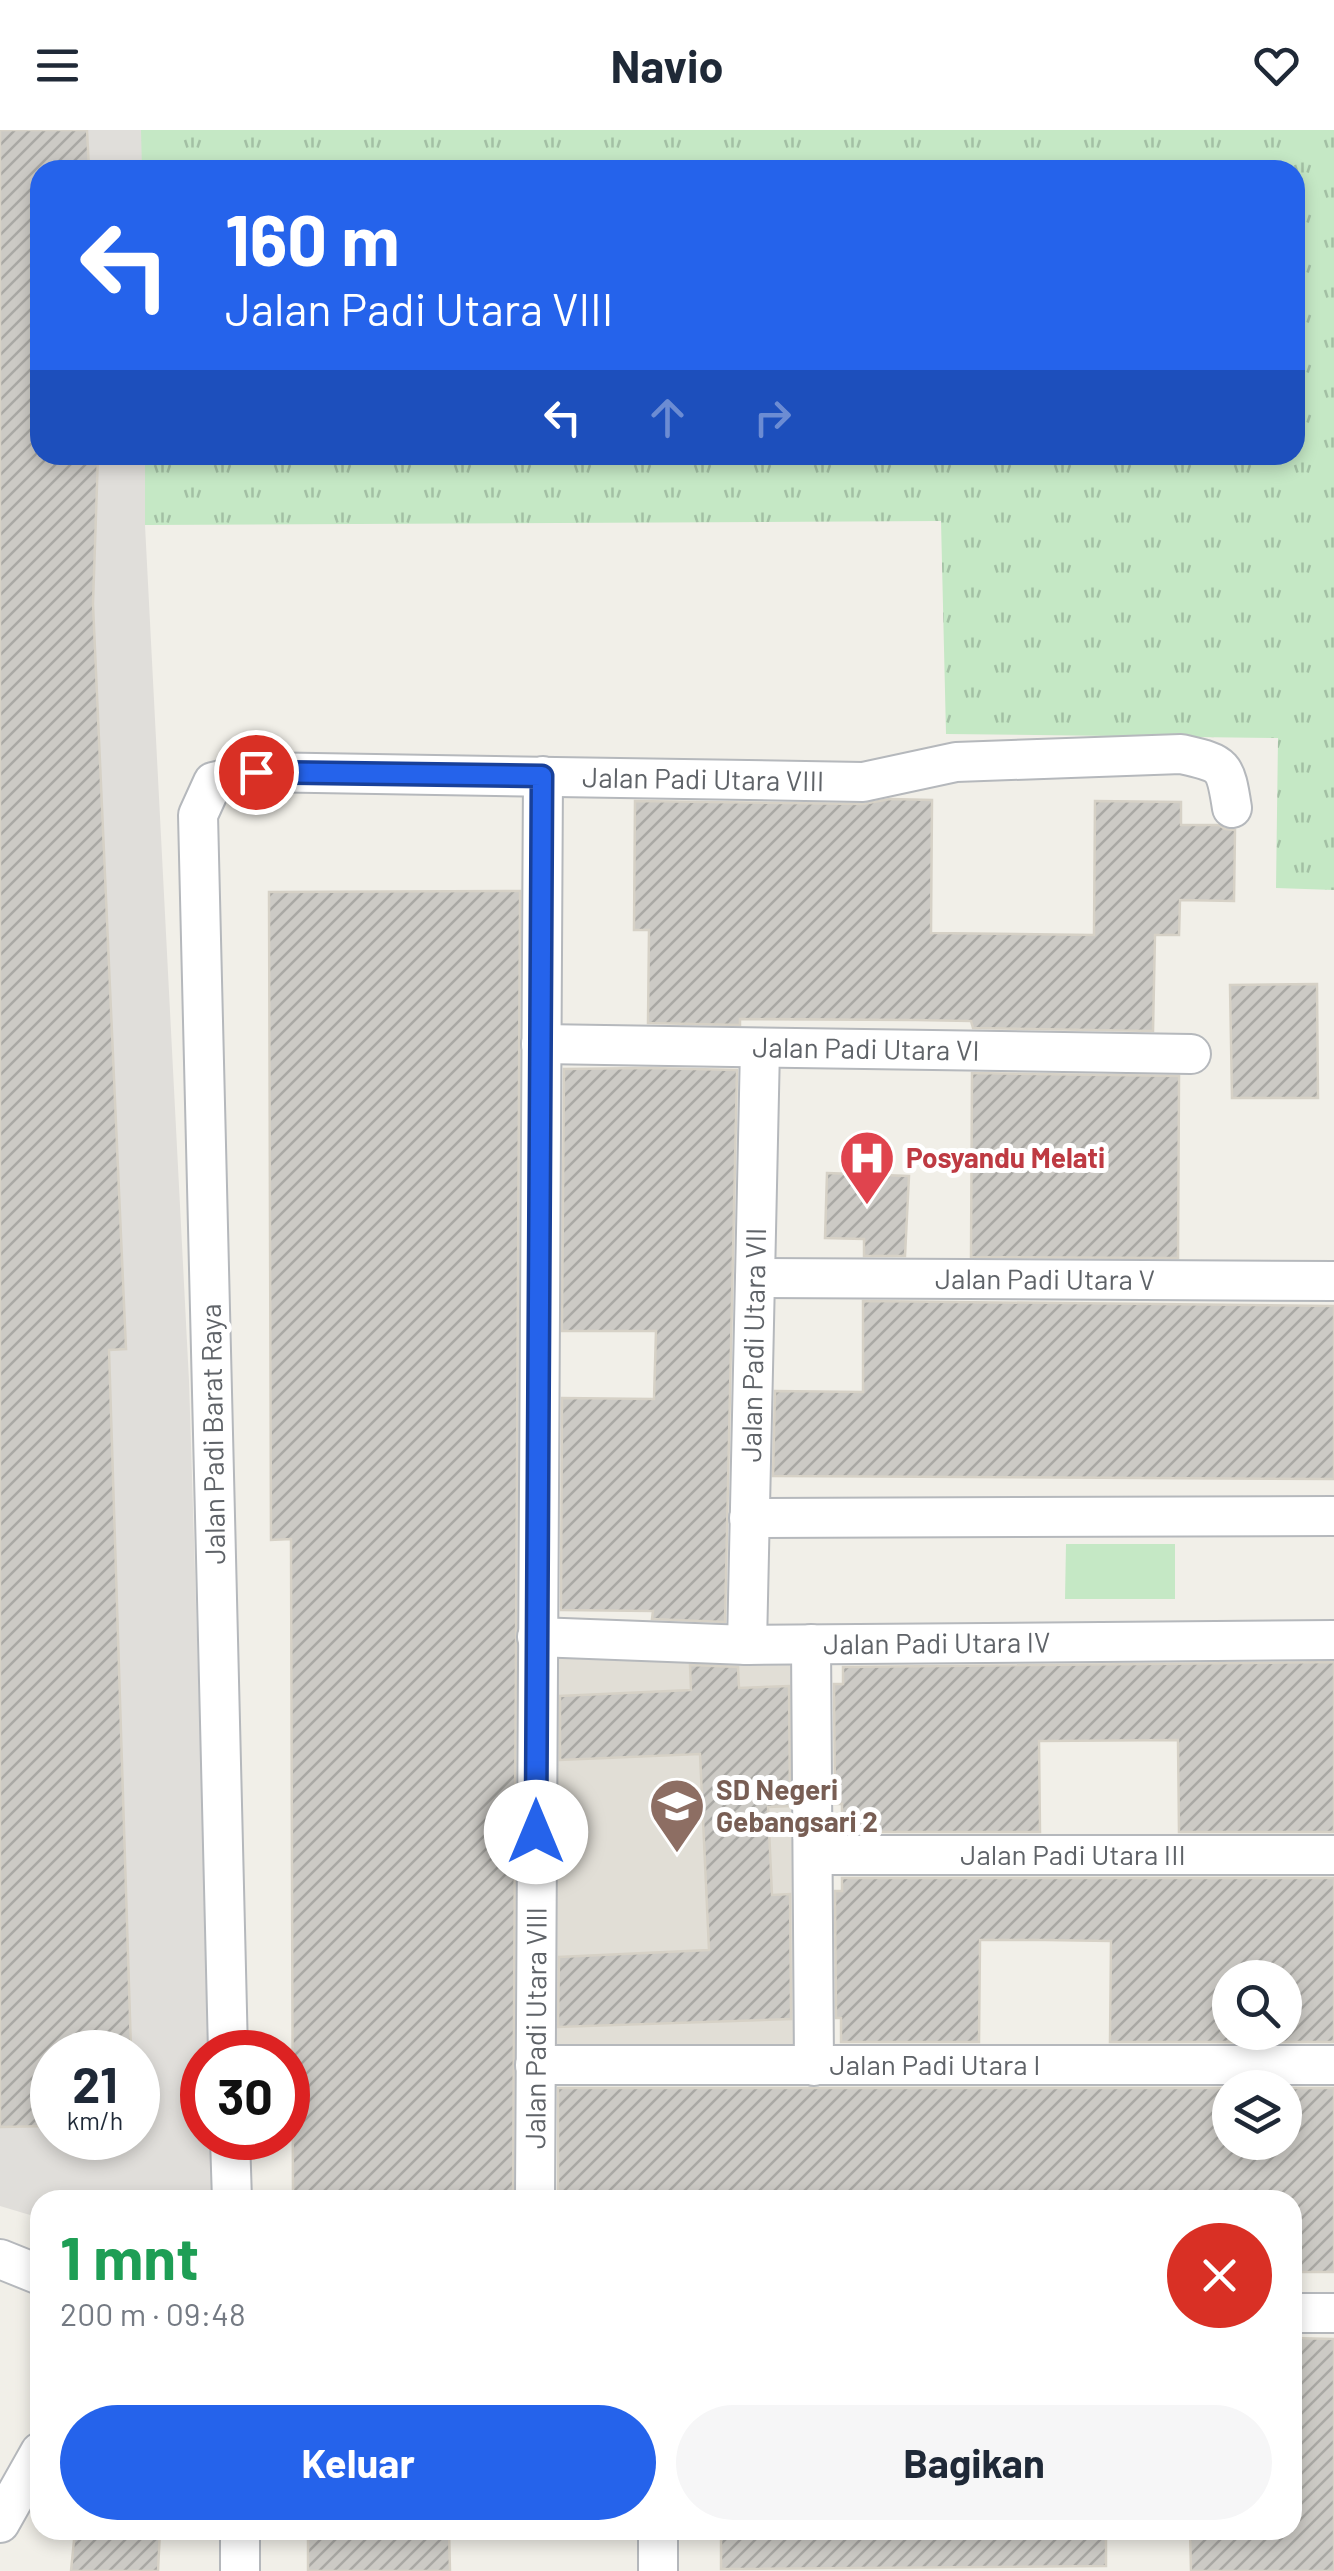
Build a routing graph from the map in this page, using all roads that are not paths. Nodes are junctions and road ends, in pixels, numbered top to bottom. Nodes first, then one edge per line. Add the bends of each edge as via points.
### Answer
1 (542, 776) junction
2 (1232, 808) dead end
3 (198, 815) joint
4 (541, 1044) junction
5 (760, 1048) junction
6 (1191, 1054) dead end
7 (755, 1278) junction
8 (1334, 1281) edge
9 (1334, 1516) edge
10 (750, 1518) junction
11 (538, 1637) junction
12 (1334, 1640) edge
13 (746, 1644) junction
14 (812, 1644) junction
15 (813, 1854) junction
16 (1334, 1854) edge
17 (227, 2030) edge
18 (535, 2065) junction
19 (814, 2066) junction
20 (1334, 2066) edge
21 (231, 2160) edge
22 (232, 2190) edge
23 (534, 2190) edge
24 (0, 2260) edge
25 (30, 2271) edge
26 (1302, 2313) edge
27 (1334, 2313) edge
28 (30, 2470) edge
29 (0, 2523) edge
30 (240, 2540) edge
31 (658, 2540) edge
32 (240, 2571) edge
33 (658, 2571) edge

1 - 2 street, Jalan Padi Utara VIII via 862,782 956,762 1181,754 1215,762 1228,779
1 - 3 street, Jalan Padi Utara VIII via 256,772 213,782
1 - 4 street, Jalan Padi Utara VIII
3 - 17 street, Jalan Padi Barat Raya
4 - 5 street, Jalan Padi Utara VI
4 - 11 street, Jalan Padi Utara VIII
5 - 6 street, Jalan Padi Utara VI
5 - 7 street, Jalan Padi Utara VII
7 - 8 street, Jalan Padi Utara V
7 - 10 street, Jalan Padi Utara VII
9 - 10 street
10 - 13 street, Jalan Padi Utara VII
11 - 13 street, Jalan Padi Utara IV
11 - 18 street, Jalan Padi Utara VIII
12 - 14 street, Jalan Padi Utara IV
13 - 14 street, Jalan Padi Utara IV
14 - 15 street
15 - 16 street, Jalan Padi Utara III
15 - 19 street
18 - 19 street, Jalan Padi Utara I
18 - 23 street, Jalan Padi Utara VIII
19 - 20 street, Jalan Padi Utara I
21 - 22 street
24 - 25 street
26 - 27 street
28 - 29 street
30 - 32 street
31 - 33 street

